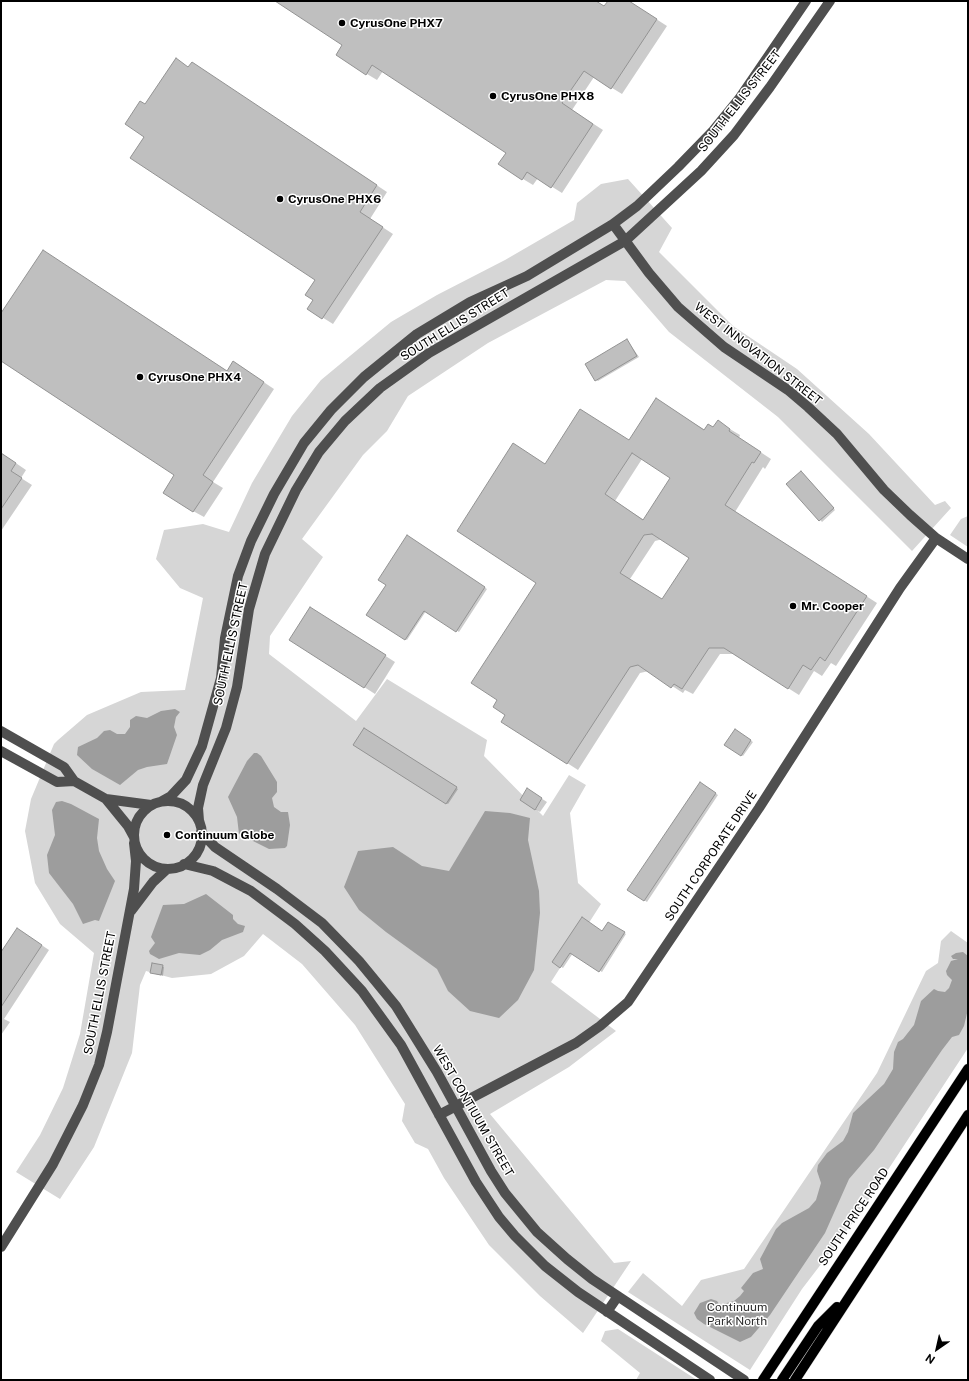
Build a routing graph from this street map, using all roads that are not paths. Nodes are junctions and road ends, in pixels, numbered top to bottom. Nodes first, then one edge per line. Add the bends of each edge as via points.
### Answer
1 (806, 1) edge
2 (830, 1) edge
3 (613, 224) junction
4 (625, 241) junction
5 (936, 538) junction
6 (968, 559) edge
7 (1, 731) edge
8 (1, 751) edge
9 (74, 781) junction
10 (106, 799) junction
11 (162, 801) junction
12 (151, 805) junction
13 (199, 821) junction
14 (202, 832) junction
15 (134, 840) junction
16 (184, 864) junction
17 (167, 869) junction
18 (130, 912) junction
19 (968, 1069) edge
20 (456, 1107) junction
21 (438, 1115) junction
22 (968, 1115) edge
23 (1, 1246) edge
24 (853, 1292) junction
25 (618, 1296) junction
26 (607, 1312) junction
27 (710, 1380) edge
28 (744, 1380) edge
29 (763, 1380) edge
30 (782, 1380) edge
31 (795, 1380) edge

1 - 3 street, SOUTH ELLIS STREET via 739,99 712,131 637,206
2 - 4 street, SOUTH ELLIS STREET via 734,135 701,171
3 - 4 street, WEST INNOVATION STREET
3 - 11 street, SOUTH ELLIS STREET via 527,276 470,302 417,334 364,377 331,410 304,443 274,494 251,541 238,576 225,638 220,678 202,746 186,780
4 - 5 street, WEST INNOVATION STREET via 678,307 724,347 788,390 808,407 837,434 884,490
4 - 13 street, SOUTH ELLIS STREET via 429,353 380,388 345,421 319,452 296,490 265,554 249,609 236,688 226,728 203,785 198,808
5 - 6 street, WEST INNOVATION STREET
5 - 20 street, SOUTH CORPORATE DRIVE via 900,588 759,808 628,1002 576,1042
7 - 9 street via 64,767
8 - 9 street via 57,782
9 - 10 street
10 - 12 street
10 - 15 street via 128,826
11 - 12 street
11 - 13 street via 184,805
12 - 15 street via 138,818
13 - 14 street
14 - 16 street via 198,851
14 - 20 street, WEST CONTIUUM STREET via 215,847 278,889 322,923 359,961 396,1006
15 - 17 street via 139,853 146,861
15 - 18 street, SOUTH ELLIS STREET via 136,861
16 - 17 street
16 - 21 street via 213,871 251,891 295,924 325,951 362,991 402,1045
17 - 18 street, SOUTH ELLIS STREET via 153,882
18 - 23 street, SOUTH ELLIS STREET via 99,1065 83,1105 53,1164
19 - 29 main road, SOUTH PRICE ROAD
20 - 21 street, SOUTH CORPORATE DRIVE
20 - 25 street, WEST CONTIUUM STREET via 491,1171 521,1213 567,1260
21 - 26 street via 483,1193 515,1236 556,1275
22 - 24 main road
24 - 30 main road via 818,1326
24 - 31 main road
25 - 26 street
25 - 28 street, WEST CONTIUUM STREET
26 - 27 street

